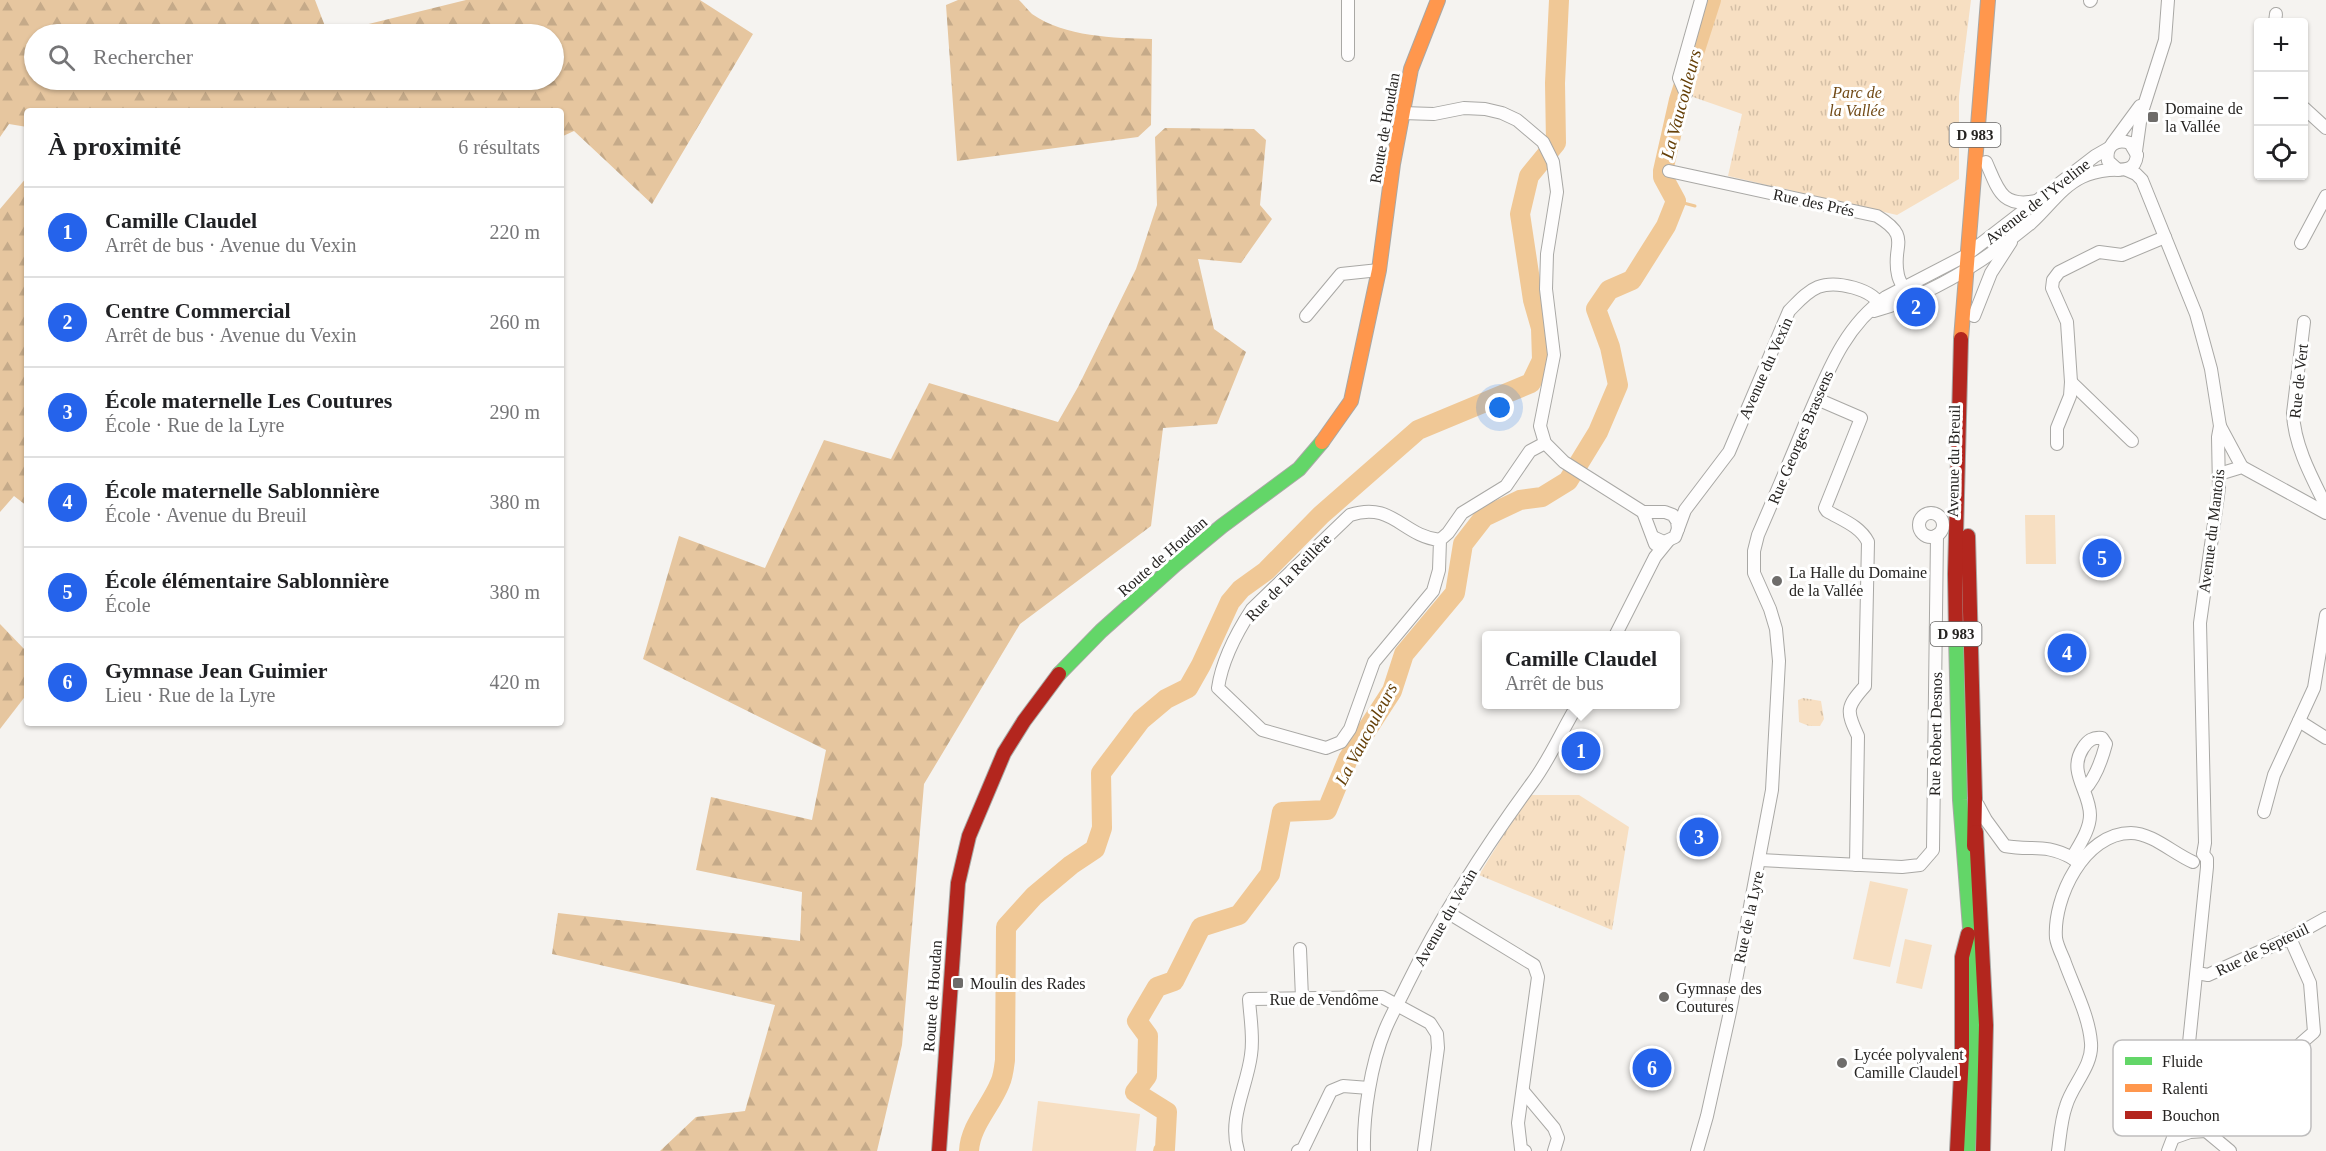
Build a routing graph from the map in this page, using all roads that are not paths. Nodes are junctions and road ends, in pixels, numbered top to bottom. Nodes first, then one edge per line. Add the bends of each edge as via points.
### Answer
1 (1348, 0) edge
2 (1438, 0) edge
3 (1701, 0) edge
4 (1988, 0) edge
5 (2001, 0) edge
6 (2168, 0) edge
7 (1348, 56) dead end
8 (2150, 89) junction
9 (1686, 94) dead end
10 (2308, 112) edge
11 (1402, 113) junction
12 (2326, 128) edge
13 (2111, 146) junction
14 (2137, 153) junction
15 (1986, 162) junction
16 (2122, 170) junction
17 (1669, 171) dead end
18 (2144, 185) junction
19 (2326, 196) edge
20 (2037, 201) junction
21 (2020, 231) junction
22 (2165, 237) junction
23 (2301, 243) dead end
24 (1979, 246) junction
25 (1971, 259) junction
26 (1379, 270) junction
27 (1964, 271) junction
28 (1941, 285) junction
29 (1906, 293) junction
30 (1962, 296) junction
31 (1877, 307) junction
32 (1306, 316) dead end
33 (1974, 316) junction
34 (2304, 322) dead end
35 (2071, 382) junction
36 (1816, 399) junction
37 (2220, 426) junction
38 (2132, 441) dead end
39 (1545, 443) junction
40 (2057, 444) dead end
41 (2242, 466) junction
42 (2219, 474) junction
43 (2326, 506) edge
44 (1685, 510) junction
45 (1642, 512) junction
46 (1657, 513) junction
47 (2326, 513) edge
48 (1671, 514) junction
49 (1678, 529) junction
50 (1651, 532) junction
51 (1937, 535) dead end
52 (1440, 540) junction
53 (1668, 541) junction
54 (1655, 557) junction
55 (1754, 573) joint
56 (2326, 615) edge
57 (1618, 631) edge
58 (1576, 709) edge
59 (2299, 721) junction
60 (2326, 738) edge
61 (2084, 790) dead end
62 (1975, 798) junction
63 (2264, 812) dead end
64 (2198, 858) junction
65 (1760, 860) junction
66 (2075, 860) junction
67 (1856, 865) junction
68 (1447, 912) junction
69 (2326, 918) edge
70 (1971, 924) junction
71 (2290, 938) junction
72 (1300, 949) dead end
73 (2197, 973) junction
74 (1302, 998) junction
75 (1396, 1006) junction
76 (2190, 1040) edge
77 (2305, 1040) edge
78 (1369, 1088) junction
79 (1523, 1091) junction
80 (2179, 1136) edge
81 (2212, 1136) edge
82 (2173, 1138) joint
83 (939, 1151) edge
84 (1238, 1151) edge
85 (1298, 1151) edge
86 (1364, 1151) edge
87 (1424, 1151) edge
88 (1524, 1151) edge
89 (1554, 1151) edge
90 (1697, 1151) edge
91 (1957, 1151) edge
92 (1968, 1151) edge
93 (1983, 1151) edge
94 (2058, 1151) edge
95 (2168, 1151) edge
96 (2230, 1151) edge

1 - 7 street
2 - 11 main road, Route de Houdan via 1411,69
3 - 9 street via 1679,78
4 - 25 main road, D 983
5 - 15 main road, Avenue du Breuil
6 - 8 street, Avenue de l'Yveline via 2165,40
8 - 13 street, Avenue de l'Yveline
8 - 14 street, Avenue de l'Yveline via 2140,122
10 - 12 street
11 - 26 main road, Route de Houdan
11 - 39 street via 1434,114 1464,108 1502,113 1543,142 1553,162 1557,192 1546,289 1554,355 1540,426
13 - 14 street via 2126,141
13 - 16 street via 2108,161
13 - 20 street, Avenue de l'Yveline
14 - 16 street via 2134,164
14 - 18 street, Avenue du Mantois
15 - 20 street via 2004,197 2020,204
15 - 24 main road, Avenue du Breuil
16 - 18 street, Avenue du Mantois via 2140,177
16 - 21 street, Avenue de l'Yveline via 2076,180
17 - 29 street, Rue des Prés via 1876,216 1896,231 1900,243 1898,276
18 - 22 street, Avenue du Mantois
19 - 23 street
20 - 24 street, Avenue de l'Yveline
21 - 25 street, Avenue de l'Yveline
21 - 33 street via 1991,273
22 - 35 street via 2122,255 2099,252 2053,280 2052,288 2067,322
22 - 37 street, Avenue du Mantois via 2196,314 2211,369
24 - 25 main road, Avenue du Breuil
25 - 27 main road, D 983
25 - 29 street
25 - 33 main road, Avenue du Breuil
26 - 32 street via 1341,274
26 - 83 main road, Route de Houdan via 1351,401 1332,432 1299,469 1222,526 1101,631 1060,673 1004,753 969,836 958,883
27 - 28 street
27 - 30 main road, D 983
28 - 29 street
28 - 30 street
29 - 31 street
30 - 70 main road, Avenue du Breuil / D 983 via 1955,574 1960,809
31 - 36 street, Rue Georges Brassens via 1848,335 1830,364
31 - 44 street, Avenue du Vexin via 1859,290 1839,284 1820,286 1803,295 1789,311 1730,452
33 - 62 main road, Avenue du Breuil via 1968,504
34 - 43 street, Rue de Vert via 2294,428
35 - 38 street
35 - 40 street via 2070,396 2057,428
36 - 55 street, Rue Georges Brassens via 1758,536
36 - 67 street via 1861,418 1825,508 1864,535 1868,542 1865,686 1852,700 1849,717 1858,735
37 - 41 street
37 - 42 street, Avenue du Mantois
39 - 45 street via 1564,462
39 - 52 street via 1530,452 1506,486 1462,513
41 - 42 street
41 - 47 street
42 - 64 street, Avenue du Mantois via 2200,623 2205,843
44 - 48 street
44 - 49 street, Avenue du Vexin
45 - 46 street
45 - 50 street
46 - 48 street
46 - 50 street via 1651,519
48 - 49 street
49 - 53 street
50 - 53 street via 1660,541
50 - 54 street
51 - 67 street, Rue Robert Desnos via 1933,850 1920,865
52 - 52 street, Rue de la Reillère via 1439,570 1433,591 1374,662 1350,729 1341,742 1326,748 1262,730 1218,688 1221,671 1252,609 1350,515 1364,510 1381,512 1428,538
53 - 54 street
54 - 57 street
55 - 65 street, Rue de la Lyre via 1776,629 1779,661 1772,790
56 - 59 street via 2314,688
58 - 68 street, Avenue du Vexin
59 - 60 street
59 - 63 street via 2274,775
61 - 66 street via 2090,814
62 - 66 street via 2005,846 2052,848
62 - 70 main road, Avenue du Breuil
62 - 93 main road via 1986,1024
64 - 66 street via 2177,855 2152,838 2132,833 2111,837
64 - 73 street, Avenue du Mantois via 2207,859
65 - 67 street, Rue Robert Desnos
65 - 90 street, Rue de la Lyre
66 - 94 street via 2058,909 2056,940 2087,1022 2091,1044 2086,1065 2066,1106
68 - 75 street, Avenue du Vexin
68 - 79 street via 1534,965 1538,977
69 - 71 street, Rue de Septeuil
70 - 91 main road via 1962,957
70 - 92 main road, Avenue du Breuil / D 983 via 1973,1047
71 - 73 street, Rue de Septeuil via 2208,975
71 - 77 street via 2310,983 2314,1032
72 - 74 street
73 - 76 street, Avenue du Mantois
74 - 75 street, Rue de Vendôme via 1382,997
74 - 84 street, Rue de Vendôme via 1249,999 1252,1054 1237,1106
75 - 78 street, Avenue du Vexin via 1384,1031
75 - 87 street, Rue de Vendôme via 1430,1023 1437,1034
78 - 85 street via 1343,1086 1331,1090 1303,1149
78 - 86 street, Avenue du Vexin
79 - 88 street via 1518,1135
79 - 89 street via 1554,1128 1558,1138
80 - 82 street
81 - 96 street, Avenue du Mantois
82 - 95 street

